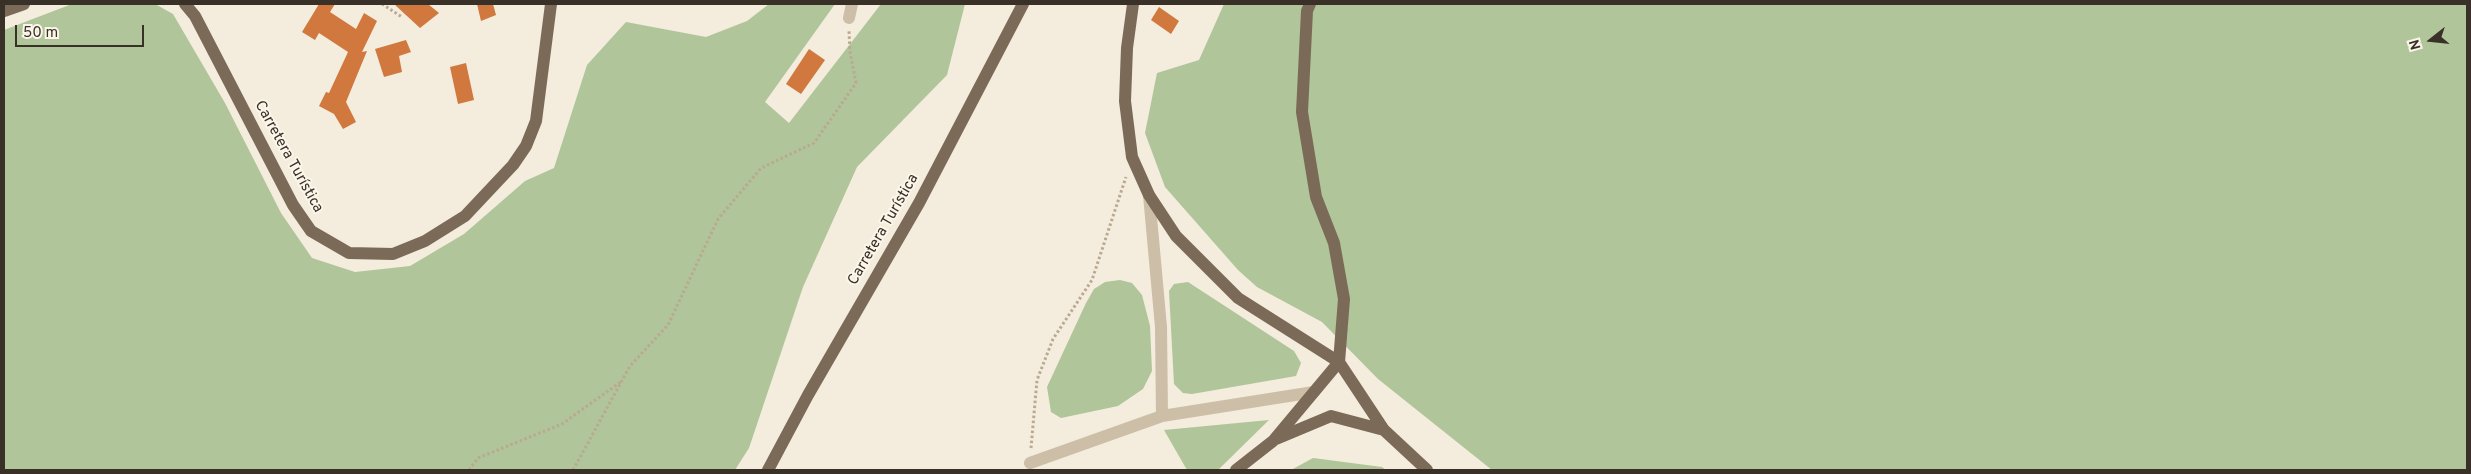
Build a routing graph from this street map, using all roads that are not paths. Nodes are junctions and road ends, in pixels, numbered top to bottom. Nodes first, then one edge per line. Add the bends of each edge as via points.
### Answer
1 (24, 4) edge
2 (185, 4) edge
3 (551, 4) edge
4 (852, 4) edge
5 (1023, 4) edge
6 (1133, 4) edge
7 (1310, 4) edge
8 (4, 11) edge
9 (849, 18) road end
10 (1149, 195) junction
11 (1338, 362) junction
12 (1314, 392) junction
13 (1162, 416) junction
14 (1384, 430) junction
15 (1273, 441) junction
16 (774, 458) junction
17 (1030, 463) road end
18 (763, 470) edge
19 (768, 470) edge
20 (1236, 470) edge
21 (1427, 470) edge

1 - 8 main road
2 - 3 main road, Carretera Turística via 195,16 292,206 311,231 349,253 392,254 425,241 465,216 513,165 526,146 536,121
4 - 9 street
5 - 16 main road, Carretera Turística via 919,203
6 - 10 main road via 1127,48 1126,101 1132,157
7 - 11 main road via 1302,112 1316,197 1334,243 1344,300
10 - 11 main road via 1176,236 1238,298
10 - 13 street via 1161,327
11 - 12 main road
11 - 14 main road
12 - 13 street
12 - 15 main road
13 - 17 street
14 - 15 main road via 1331,416
14 - 21 main road
15 - 20 main road
16 - 18 street
16 - 19 main road, Carretera Turística

